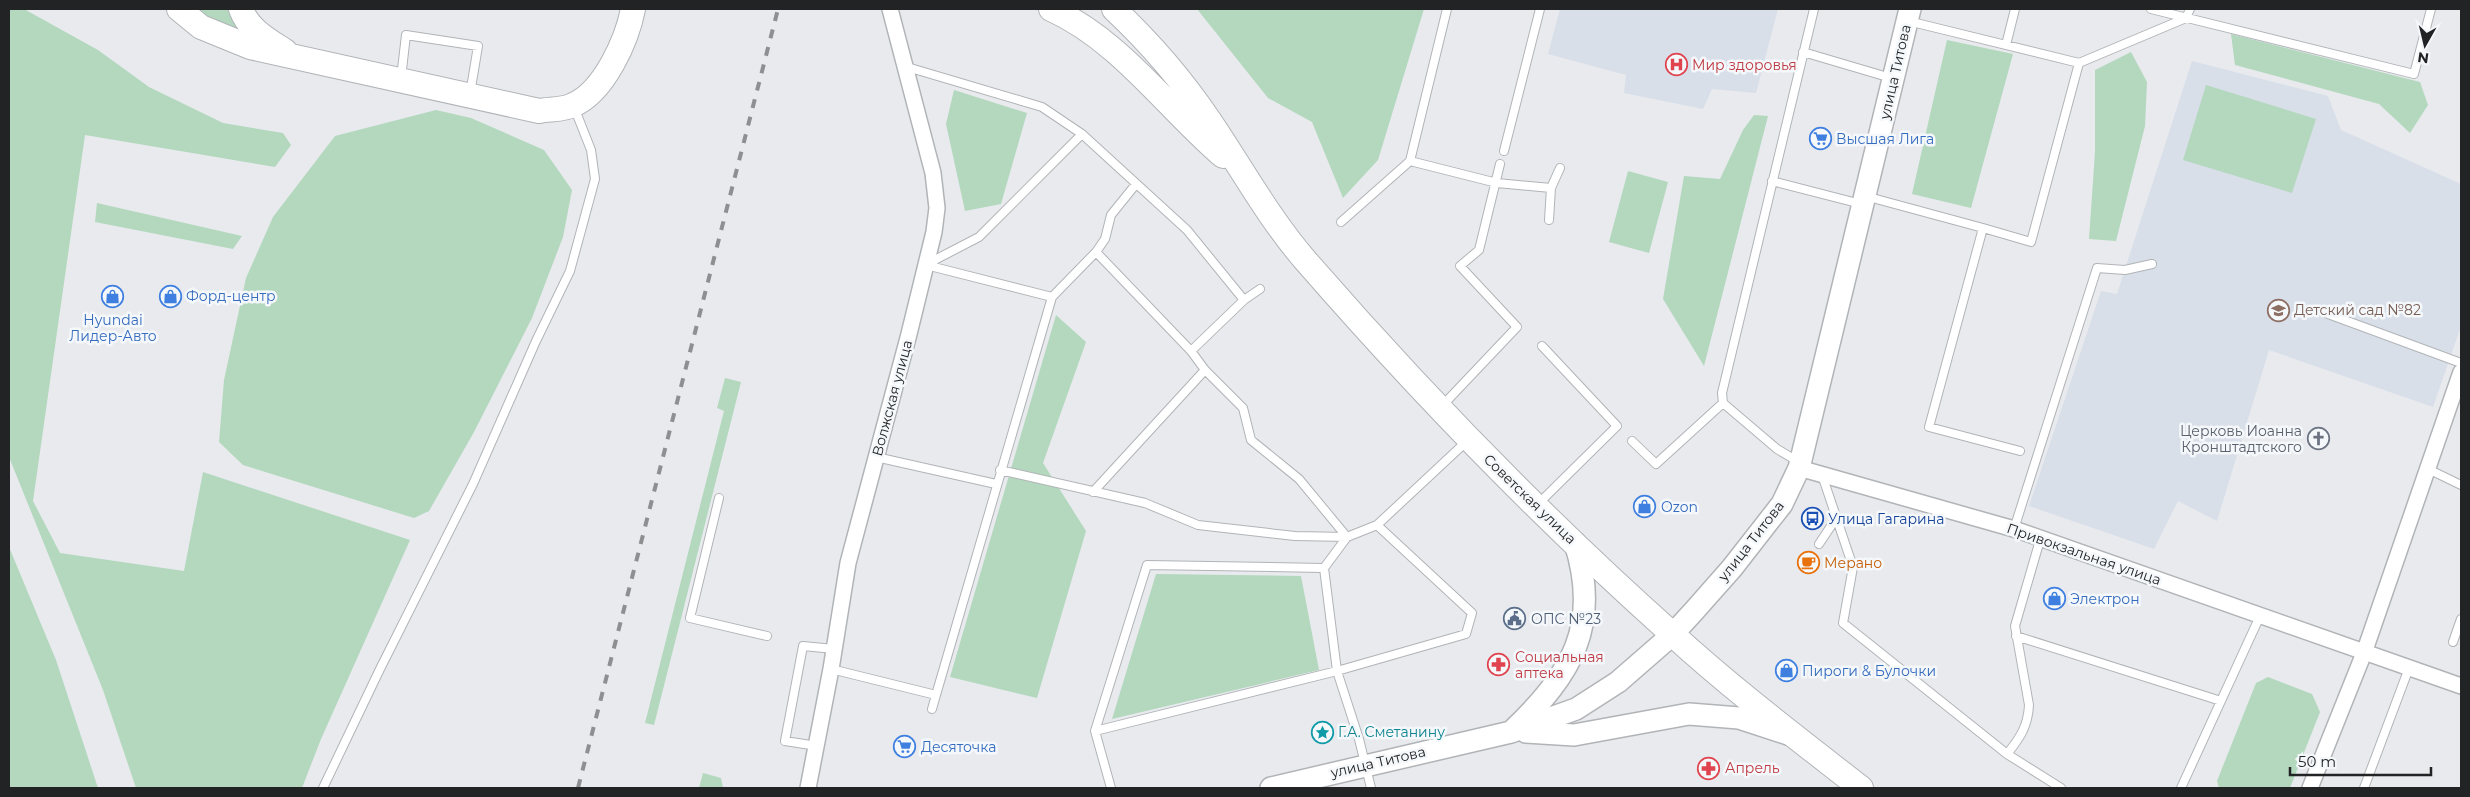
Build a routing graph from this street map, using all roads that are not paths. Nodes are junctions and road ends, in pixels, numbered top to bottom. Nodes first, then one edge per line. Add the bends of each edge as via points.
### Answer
1 (179, 9) edge
2 (241, 9) edge
3 (632, 9) edge
4 (890, 9) edge
5 (1051, 9) edge
6 (1114, 9) edge
7 (1447, 9) edge
8 (1540, 9) edge
9 (1814, 9) edge
10 (2016, 9) edge
11 (2151, 9) edge
12 (2190, 9) edge
13 (2431, 9) edge
14 (1908, 15) edge
15 (2186, 18) junction
16 (2006, 45) junction
17 (1803, 52) junction
18 (295, 57) junction
19 (2079, 63) junction
20 (907, 67) junction
21 (1893, 78) junction
22 (400, 80) junction
23 (469, 95) junction
24 (573, 106) junction
25 (1082, 134) junction
26 (1504, 151) dead end
27 (1410, 161) junction
28 (1500, 164) dead end
29 (1560, 168) dead end
30 (1240, 170) junction
31 (1772, 181) junction
32 (1497, 183) junction
33 (1136, 184) junction
34 (1551, 188) junction
35 (1864, 200) junction
36 (1549, 220) dead end
37 (1341, 222) dead end
38 (1983, 228) junction
39 (1096, 252) junction
40 (2152, 264) dead end
41 (926, 265) junction
42 (1260, 289) dead end
43 (1052, 297) junction
44 (1244, 300) junction
45 (2320, 311) dead end
46 (1542, 346) dead end
47 (1191, 351) junction
48 (2461, 363) edge
49 (1205, 370) junction
50 (2461, 372) edge
51 (1724, 403) junction
52 (1439, 410) junction
53 (1469, 439) junction
54 (1632, 440) dead end
55 (2020, 452) dead end
56 (876, 457) junction
57 (1800, 466) junction
58 (2428, 469) junction
59 (1000, 470) junction
60 (1822, 475) junction
61 (996, 484) junction
62 (2461, 486) edge
63 (1093, 492) junction
64 (719, 498) dead end
65 (1536, 505) junction
66 (1836, 517) junction
67 (1377, 525) junction
68 (2014, 529) junction
69 (1347, 537) junction
70 (2040, 540) junction
71 (1575, 543) junction
72 (1818, 544) dead end
73 (1324, 568) junction
74 (2260, 616) junction
75 (2461, 619) edge
76 (1672, 634) junction
77 (767, 636) dead end
78 (2016, 636) junction
79 (2453, 642) dead end
80 (834, 649) junction
81 (2364, 653) junction
82 (2410, 668) junction
83 (831, 669) junction
84 (1338, 671) junction
85 (2461, 686) edge
86 (936, 695) junction
87 (2221, 701) junction
88 (932, 709) dead end
89 (1095, 731) junction
90 (1511, 732) junction
91 (1794, 736) junction
92 (817, 746) junction
93 (2007, 754) junction
94 (1365, 765) junction
95 (323, 788) edge
96 (808, 788) edge
97 (1111, 788) edge
98 (1271, 788) edge
99 (1371, 788) edge
100 (1861, 788) edge
101 (2061, 788) edge
102 (2181, 788) edge
103 (2310, 788) edge
104 (2364, 788) edge

1 - 18 main road via 201,27 234,41
2 - 18 main road via 261,36
3 - 24 main road via 617,54 598,86
4 - 20 street, Волжская улица
5 - 30 main road via 1067,16 1123,59 1194,131
6 - 30 main road via 1145,38 1197,104
7 - 27 lane
8 - 26 lane
9 - 17 lane
10 - 16 lane
11 - 15 lane
12 - 15 lane
13 - 15 lane via 2414,74
14 - 16 lane
14 - 21 main road, улица Титова
15 - 19 lane
16 - 19 lane
17 - 21 lane
17 - 31 lane
18 - 22 main road
19 - 38 lane via 2031,242
20 - 25 lane via 1042,107
20 - 41 street, Волжская улица via 936,188 937,208
21 - 35 main road, улица Титова
22 - 23 main road
22 - 23 lane via 406,35 478,46
23 - 24 main road via 539,110
24 - 95 lane via 592,150 595,179 570,271 473,484
25 - 33 lane
25 - 41 lane via 979,237
27 - 32 lane
27 - 37 lane
28 - 32 lane
29 - 34 lane
30 - 52 main road, Советская улица via 1302,257
31 - 35 lane
31 - 51 lane via 1722,393
32 - 34 lane
32 - 52 lane via 1479,250 1460,266 1517,327
33 - 39 lane via 1111,215 1106,240
33 - 44 lane via 1187,230
34 - 36 lane
35 - 38 lane
35 - 57 main road, улица Титова
38 - 55 lane via 1929,426
39 - 43 lane
39 - 47 lane
40 - 68 lane via 2125,270 2098,268
41 - 43 lane
41 - 56 street, Волжская улица
42 - 44 lane
43 - 59 lane
44 - 47 lane
45 - 48 lane
46 - 65 lane via 1617,426
47 - 49 lane
49 - 63 lane
49 - 69 lane via 1243,408 1251,440 1299,479
50 - 58 street
51 - 54 lane via 1656,464
51 - 57 lane
52 - 53 main road, Советская улица
53 - 65 main road, Советская улица
53 - 67 lane
56 - 61 lane
56 - 80 street, Волжская улица via 848,563
57 - 60 street, Привокзальная улица
57 - 76 main road, улица Титова via 1776,511 1732,568
58 - 62 lane
58 - 81 street
59 - 61 lane
59 - 63 lane
60 - 66 lane
60 - 68 street, Привокзальная улица
61 - 86 lane
63 - 69 lane via 1146,503 1198,525 1295,536
64 - 77 lane via 690,618
65 - 71 main road, Советская улица
66 - 72 lane
66 - 93 lane via 1853,567 1843,623
67 - 69 lane
67 - 84 lane via 1472,613 1466,634
68 - 70 street, Привокзальная улица
69 - 73 lane
70 - 74 street, Привокзальная улица
70 - 78 lane via 2015,626
71 - 76 main road, Советская улица
71 - 90 main road via 1584,579 1585,614 1577,647 1553,687
73 - 84 lane
73 - 89 lane via 1147,565
74 - 81 street, Привокзальная улица
74 - 87 lane
75 - 79 lane
76 - 90 main road, улица Титова via 1618,682 1576,709
76 - 91 main road, Советская улица
78 - 87 lane
78 - 93 lane via 2028,695 2028,716 2023,734
80 - 83 street, Волжская улица
80 - 92 lane via 803,646 785,741
81 - 82 street, Привокзальная улица
81 - 103 street
82 - 85 street, Привокзальная улица
82 - 104 lane
83 - 86 lane
83 - 92 street, Волжская улица
84 - 89 lane
84 - 94 lane
86 - 88 lane
87 - 102 lane
89 - 97 lane
90 - 91 main road via 1574,735 1689,714 1739,718
90 - 94 main road, улица Титова
91 - 100 main road, Советская улица
92 - 96 street, Волжская улица
93 - 101 lane
94 - 98 main road, улица Титова
94 - 99 lane

